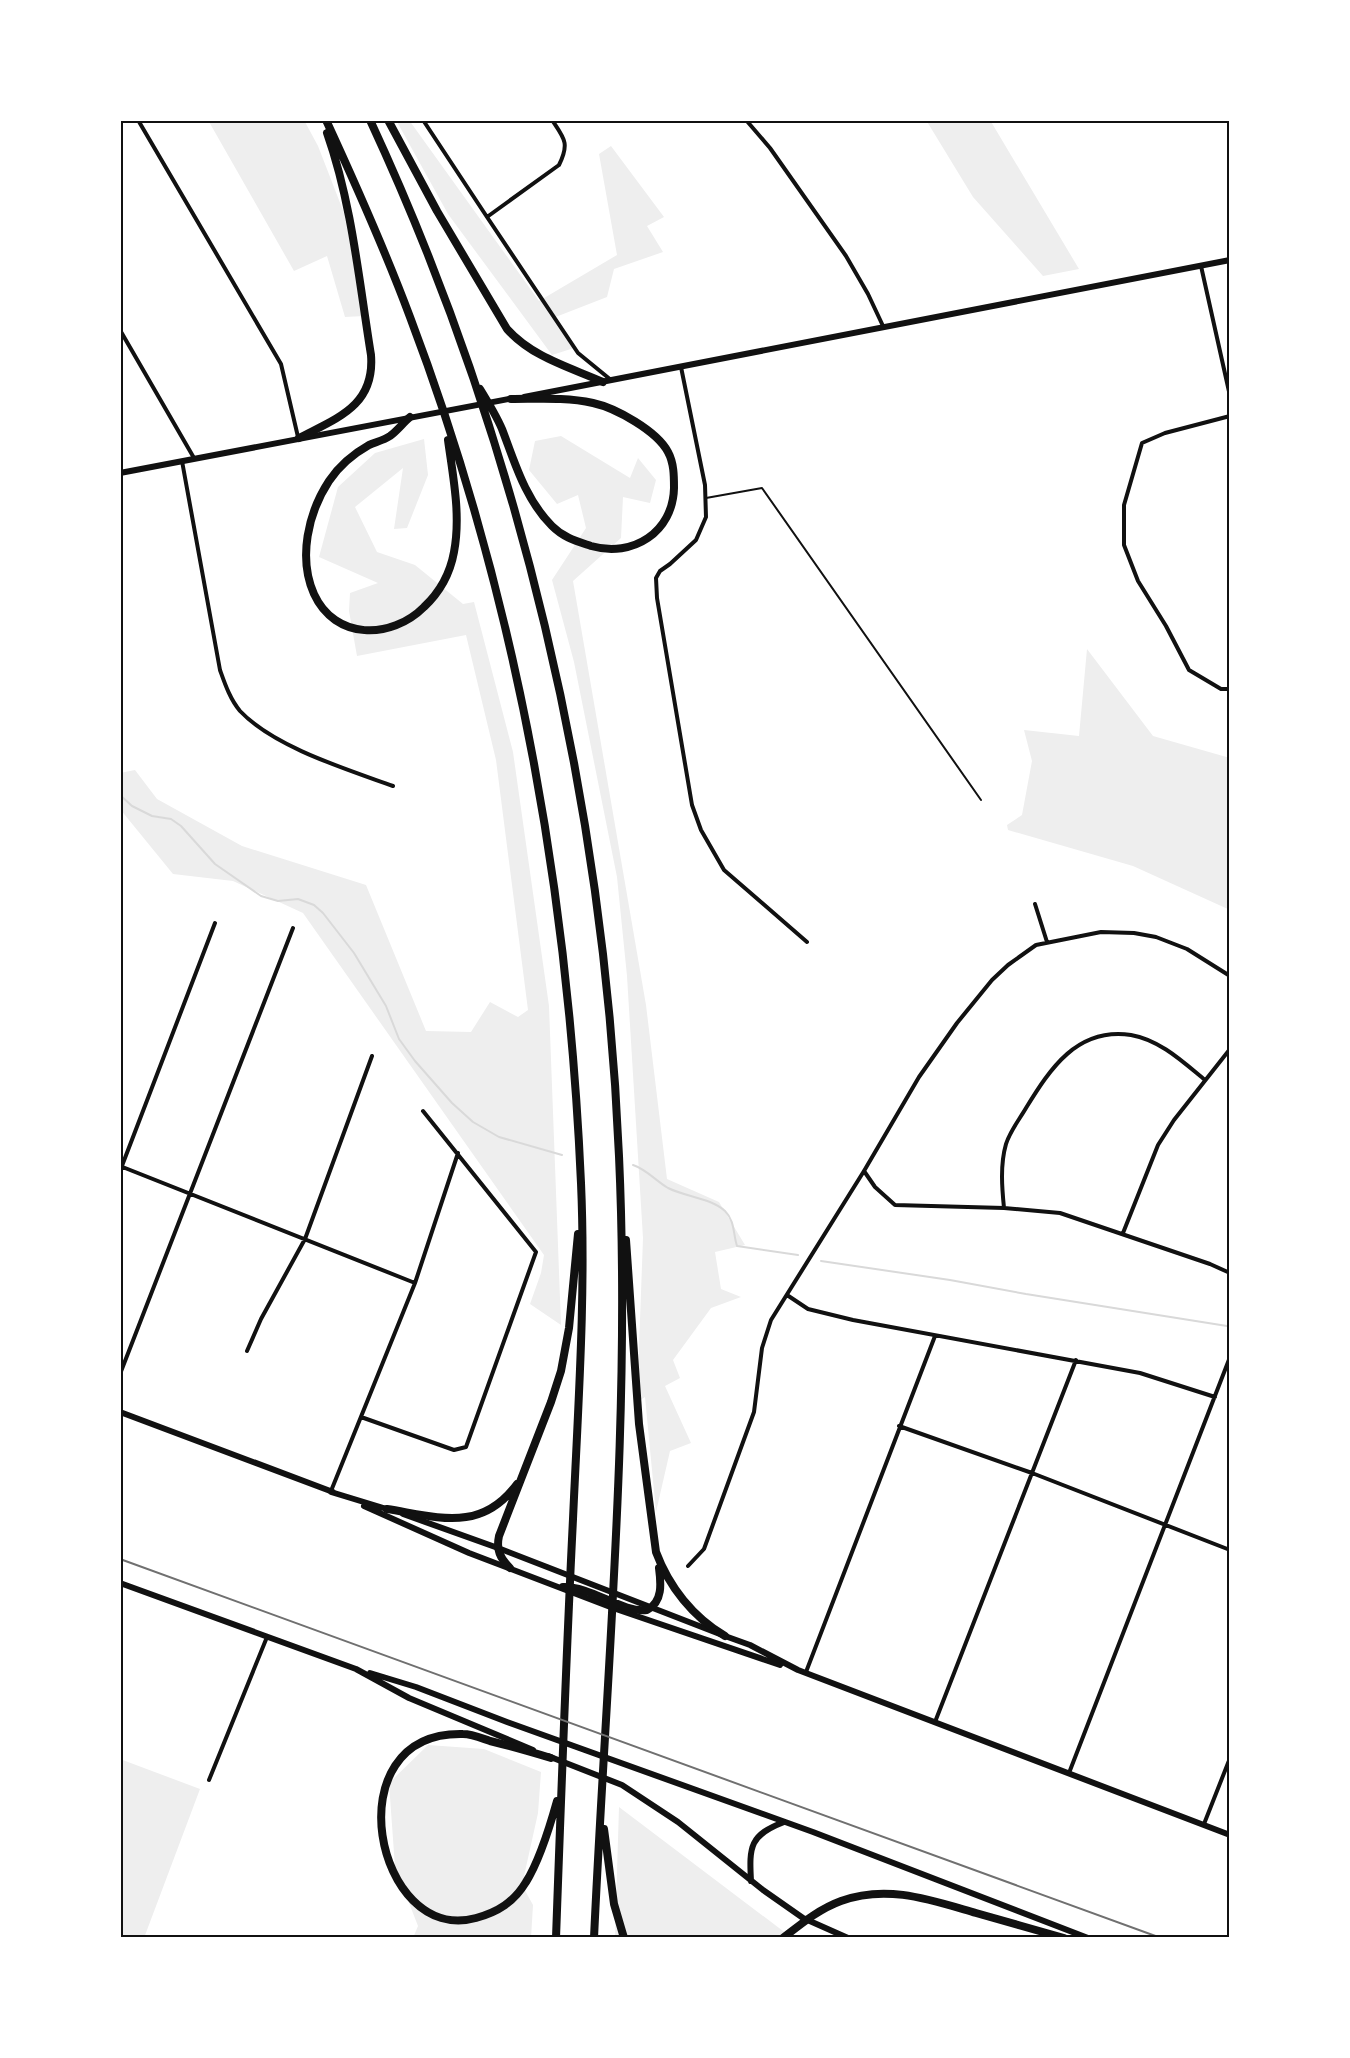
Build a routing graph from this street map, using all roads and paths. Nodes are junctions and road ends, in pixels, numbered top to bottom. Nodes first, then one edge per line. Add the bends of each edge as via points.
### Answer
1 (138, 120) edge
2 (324, 120) edge
3 (370, 120) edge
4 (388, 120) edge
5 (423, 120) edge
6 (552, 120) edge
7 (746, 120) edge
8 (487, 217) junction
9 (1230, 260) edge
10 (1201, 266) junction
11 (884, 327) junction
12 (120, 330) edge
13 (681, 366) junction
14 (472, 376) junction
15 (612, 381) junction
16 (603, 382) junction
17 (1230, 396) edge
18 (512, 399) junction
19 (1230, 416) edge
20 (410, 417) junction
21 (445, 417) junction
22 (298, 438) junction
23 (195, 458) junction
24 (182, 461) junction
25 (120, 473) edge
26 (706, 498) junction
27 (1230, 689) edge
28 (393, 786) dead end
29 (981, 800) dead end
30 (1035, 904) dead end
31 (215, 923) dead end
32 (292, 928) dead end
33 (807, 942) dead end
34 (1047, 942) junction
35 (1230, 976) edge
36 (1230, 1049) edge
37 (372, 1056) dead end
38 (1205, 1080) junction
39 (423, 1111) dead end
40 (458, 1153) junction
41 (619, 1158) junction
42 (120, 1168) edge
43 (864, 1171) junction
44 (582, 1187) junction
45 (191, 1193) junction
46 (1004, 1208) junction
47 (1123, 1233) junction
48 (305, 1239) junction
49 (1230, 1273) edge
50 (415, 1283) junction
51 (787, 1295) junction
52 (935, 1336) junction
53 (247, 1351) dead end
54 (1230, 1357) edge
55 (1076, 1360) junction
56 (120, 1374) edge
57 (1215, 1396) junction
58 (120, 1412) edge
59 (361, 1417) junction
60 (899, 1426) junction
61 (1032, 1473) junction
62 (523, 1476) junction
63 (331, 1491) junction
64 (387, 1509) junction
65 (1164, 1525) junction
66 (498, 1548) junction
67 (1230, 1550) edge
68 (656, 1552) junction
69 (688, 1566) dead end
70 (510, 1568) junction
71 (120, 1583) edge
72 (563, 1587) junction
73 (651, 1608) junction
74 (725, 1636) junction
75 (268, 1637) junction
76 (356, 1669) junction
77 (802, 1672) junction
78 (934, 1723) junction
79 (551, 1758) junction
80 (1230, 1758) edge
81 (1069, 1773) junction
82 (209, 1780) dead end
83 (560, 1791) junction
84 (602, 1810) junction
85 (785, 1822) junction
86 (1204, 1825) junction
87 (1230, 1835) edge
88 (751, 1881) junction
89 (784, 1937) edge
90 (556, 1938) edge
91 (594, 1938) edge
92 (624, 1938) edge
93 (848, 1938) edge
94 (1064, 1938) edge
95 (1088, 1938) edge

1 - 22 street via 280,364
2 - 21 highway via 392,271
2 - 22 highway via 348,216 371,370 355,406
3 - 14 highway
4 - 16 highway via 507,329 536,354
5 - 8 street
6 - 8 street via 565,140 559,165
7 - 11 street via 846,256
8 - 15 street via 578,353
9 - 10 main road
10 - 11 main road
10 - 17 street
11 - 13 main road
12 - 23 street
13 - 15 main road
13 - 26 street
14 - 18 highway via 494,413 537,509 570,541 604,550 629,547 659,528 674,501 674,480 667,451 658,440 623,414 595,403 564,398
14 - 41 highway via 534,587 577,784 603,960
15 - 16 main road
16 - 18 main road
18 - 20 main road
19 - 27 street via 1142,443 1124,504 1124,545 1138,581 1189,670 1221,689
20 - 21 highway via 389,436 362,450 337,470 317,501 309,526 307,561 315,595 332,617 363,630 385,630 410,619 434,598 449,571 457,508
20 - 22 main road
21 - 44 highway via 496,591 545,824 569,998
22 - 23 main road
23 - 24 main road
24 - 25 main road
24 - 28 street via 220,670 239,709 272,737
26 - 29 lane via 762,488
26 - 33 street via 706,517 696,540 656,578 692,805 723,870
30 - 34 street
31 - 42 street
32 - 45 street
34 - 35 street via 1101,932 1145,935 1187,949
34 - 43 street via 1026,951 1000,971 964,1014 918,1077
36 - 38 street
37 - 48 street
38 - 46 street via 1160,1046 1140,1037 1107,1036 1075,1047 1038,1088 1010,1135 1003,1167
38 - 47 street via 1158,1145
39 - 40 street
40 - 50 street
40 - 59 street via 536,1252 466,1447 454,1450
41 - 68 highway via 639,1424
41 - 84 highway via 622,1331
42 - 45 street
43 - 46 street via 895,1205
43 - 51 street
44 - 62 highway via 564,1357 559,1381
44 - 83 highway via 583,1314
45 - 48 street
45 - 56 street
46 - 47 street via 1060,1213
47 - 49 street
48 - 50 street
48 - 53 street
50 - 59 street
51 - 52 street via 808,1309
51 - 69 street via 771,1320 762,1348 754,1412 704,1549
52 - 55 street
52 - 60 street
54 - 57 street
55 - 57 street via 1140,1373
55 - 61 street
57 - 65 street
58 - 63 main road
59 - 63 street
60 - 61 street
60 - 77 street
61 - 65 street
61 - 78 street
62 - 64 highway via 501,1502 475,1516 450,1519
62 - 66 highway
63 - 64 main road
63 - 70 main road
64 - 66 main road
65 - 67 street
65 - 81 street
66 - 70 highway
66 - 73 main road
68 - 73 highway via 661,1582 658,1599
68 - 74 highway via 663,1571 682,1598
70 - 72 main road
71 - 75 main road
72 - 73 highway via 574,1587 633,1609
72 - 77 main road via 672,1629
73 - 74 main road
74 - 77 main road
75 - 76 main road
75 - 82 street
76 - 79 main road via 409,1698
76 - 85 main road via 416,1687
77 - 78 main road
78 - 81 main road
79 - 83 highway via 465,1734 447,1735 410,1749 387,1781 381,1809 387,1854 405,1891 422,1908 447,1920 470,1920 495,1912 527,1882
79 - 88 main road via 622,1785 678,1822
80 - 86 street
81 - 86 main road
83 - 90 highway
84 - 91 highway
84 - 92 highway via 614,1904
85 - 88 main road via 767,1829 753,1842
85 - 95 main road
86 - 87 main road
88 - 93 main road via 803,1918
89 - 94 highway via 825,1908 842,1901 866,1895 905,1894

